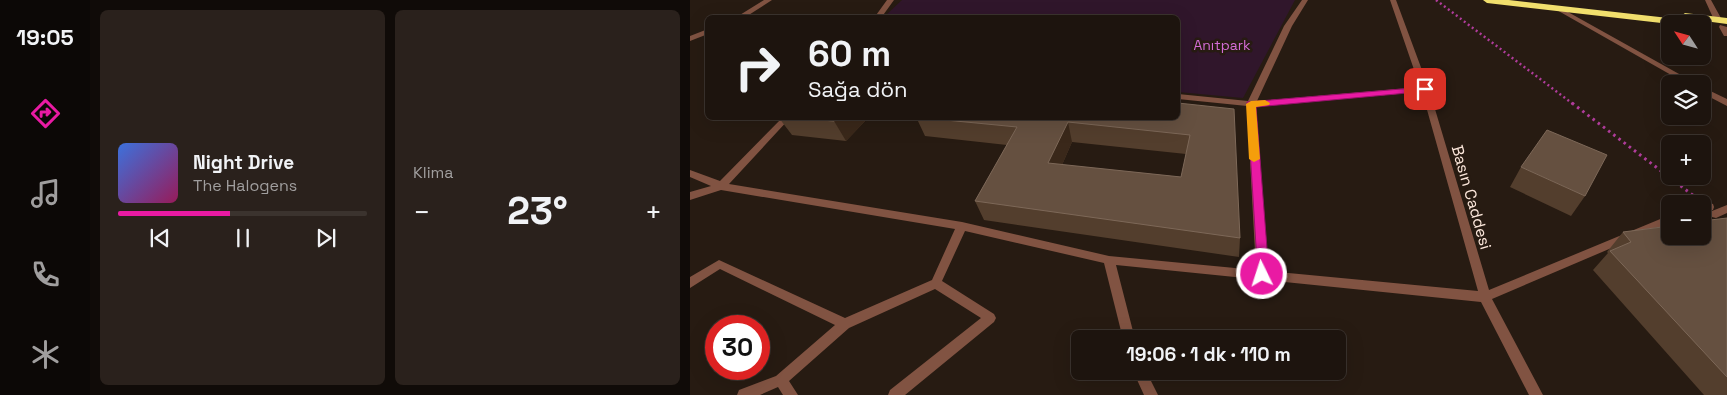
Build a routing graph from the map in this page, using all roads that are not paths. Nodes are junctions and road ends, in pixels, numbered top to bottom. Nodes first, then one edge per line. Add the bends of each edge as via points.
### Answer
1 (769, 0) edge
2 (891, 0) edge
3 (1305, 0) edge
4 (1393, 0) edge
5 (1487, 0) edge
6 (1708, 0) edge
7 (1559, 4) edge
8 (743, 15) edge
9 (879, 15) edge
10 (1661, 19) edge
11 (1711, 25) edge
12 (1724, 26) edge
13 (705, 32) edge
14 (690, 39) edge
15 (1678, 75) edge
16 (1425, 89) junction
17 (1711, 94) edge
18 (1180, 96) edge
19 (1727, 103) edge
20 (1251, 104) junction
21 (784, 120) edge
22 (690, 174) edge
23 (720, 186) junction
24 (690, 196) edge
25 (1727, 209) edge
26 (1711, 210) edge
27 (1661, 223) edge
28 (962, 226) junction
29 (1109, 260) junction
30 (1262, 274) junction
31 (690, 283) edge
32 (936, 283) junction
33 (1485, 297) junction
34 (845, 324) junction
35 (1128, 330) edge
36 (780, 380) junction
37 (1144, 380) edge
38 (744, 395) edge
39 (792, 395) edge
40 (895, 395) edge
41 (1151, 395) edge
42 (1536, 395) edge

1 - 8 street
2 - 9 street
3 - 20 street via 1288,26
4 - 16 street, Basın Caddesi
5 - 7 main road
6 - 12 street
7 - 10 main road
7 - 12 main road
7 - 15 street
11 - 12 main road
13 - 14 street
16 - 20 street
16 - 33 street, Basın Caddesi
17 - 19 street
18 - 20 street
20 - 30 street
21 - 23 street
22 - 23 street
23 - 24 street
23 - 28 street
25 - 26 street
27 - 33 street
28 - 29 street
28 - 32 street
29 - 30 street
29 - 35 street
30 - 33 street
31 - 34 street via 719,264
32 - 34 street
32 - 40 street via 990,318
33 - 42 street, Basın Caddesi
34 - 36 street
36 - 38 street
36 - 39 street
37 - 41 street

